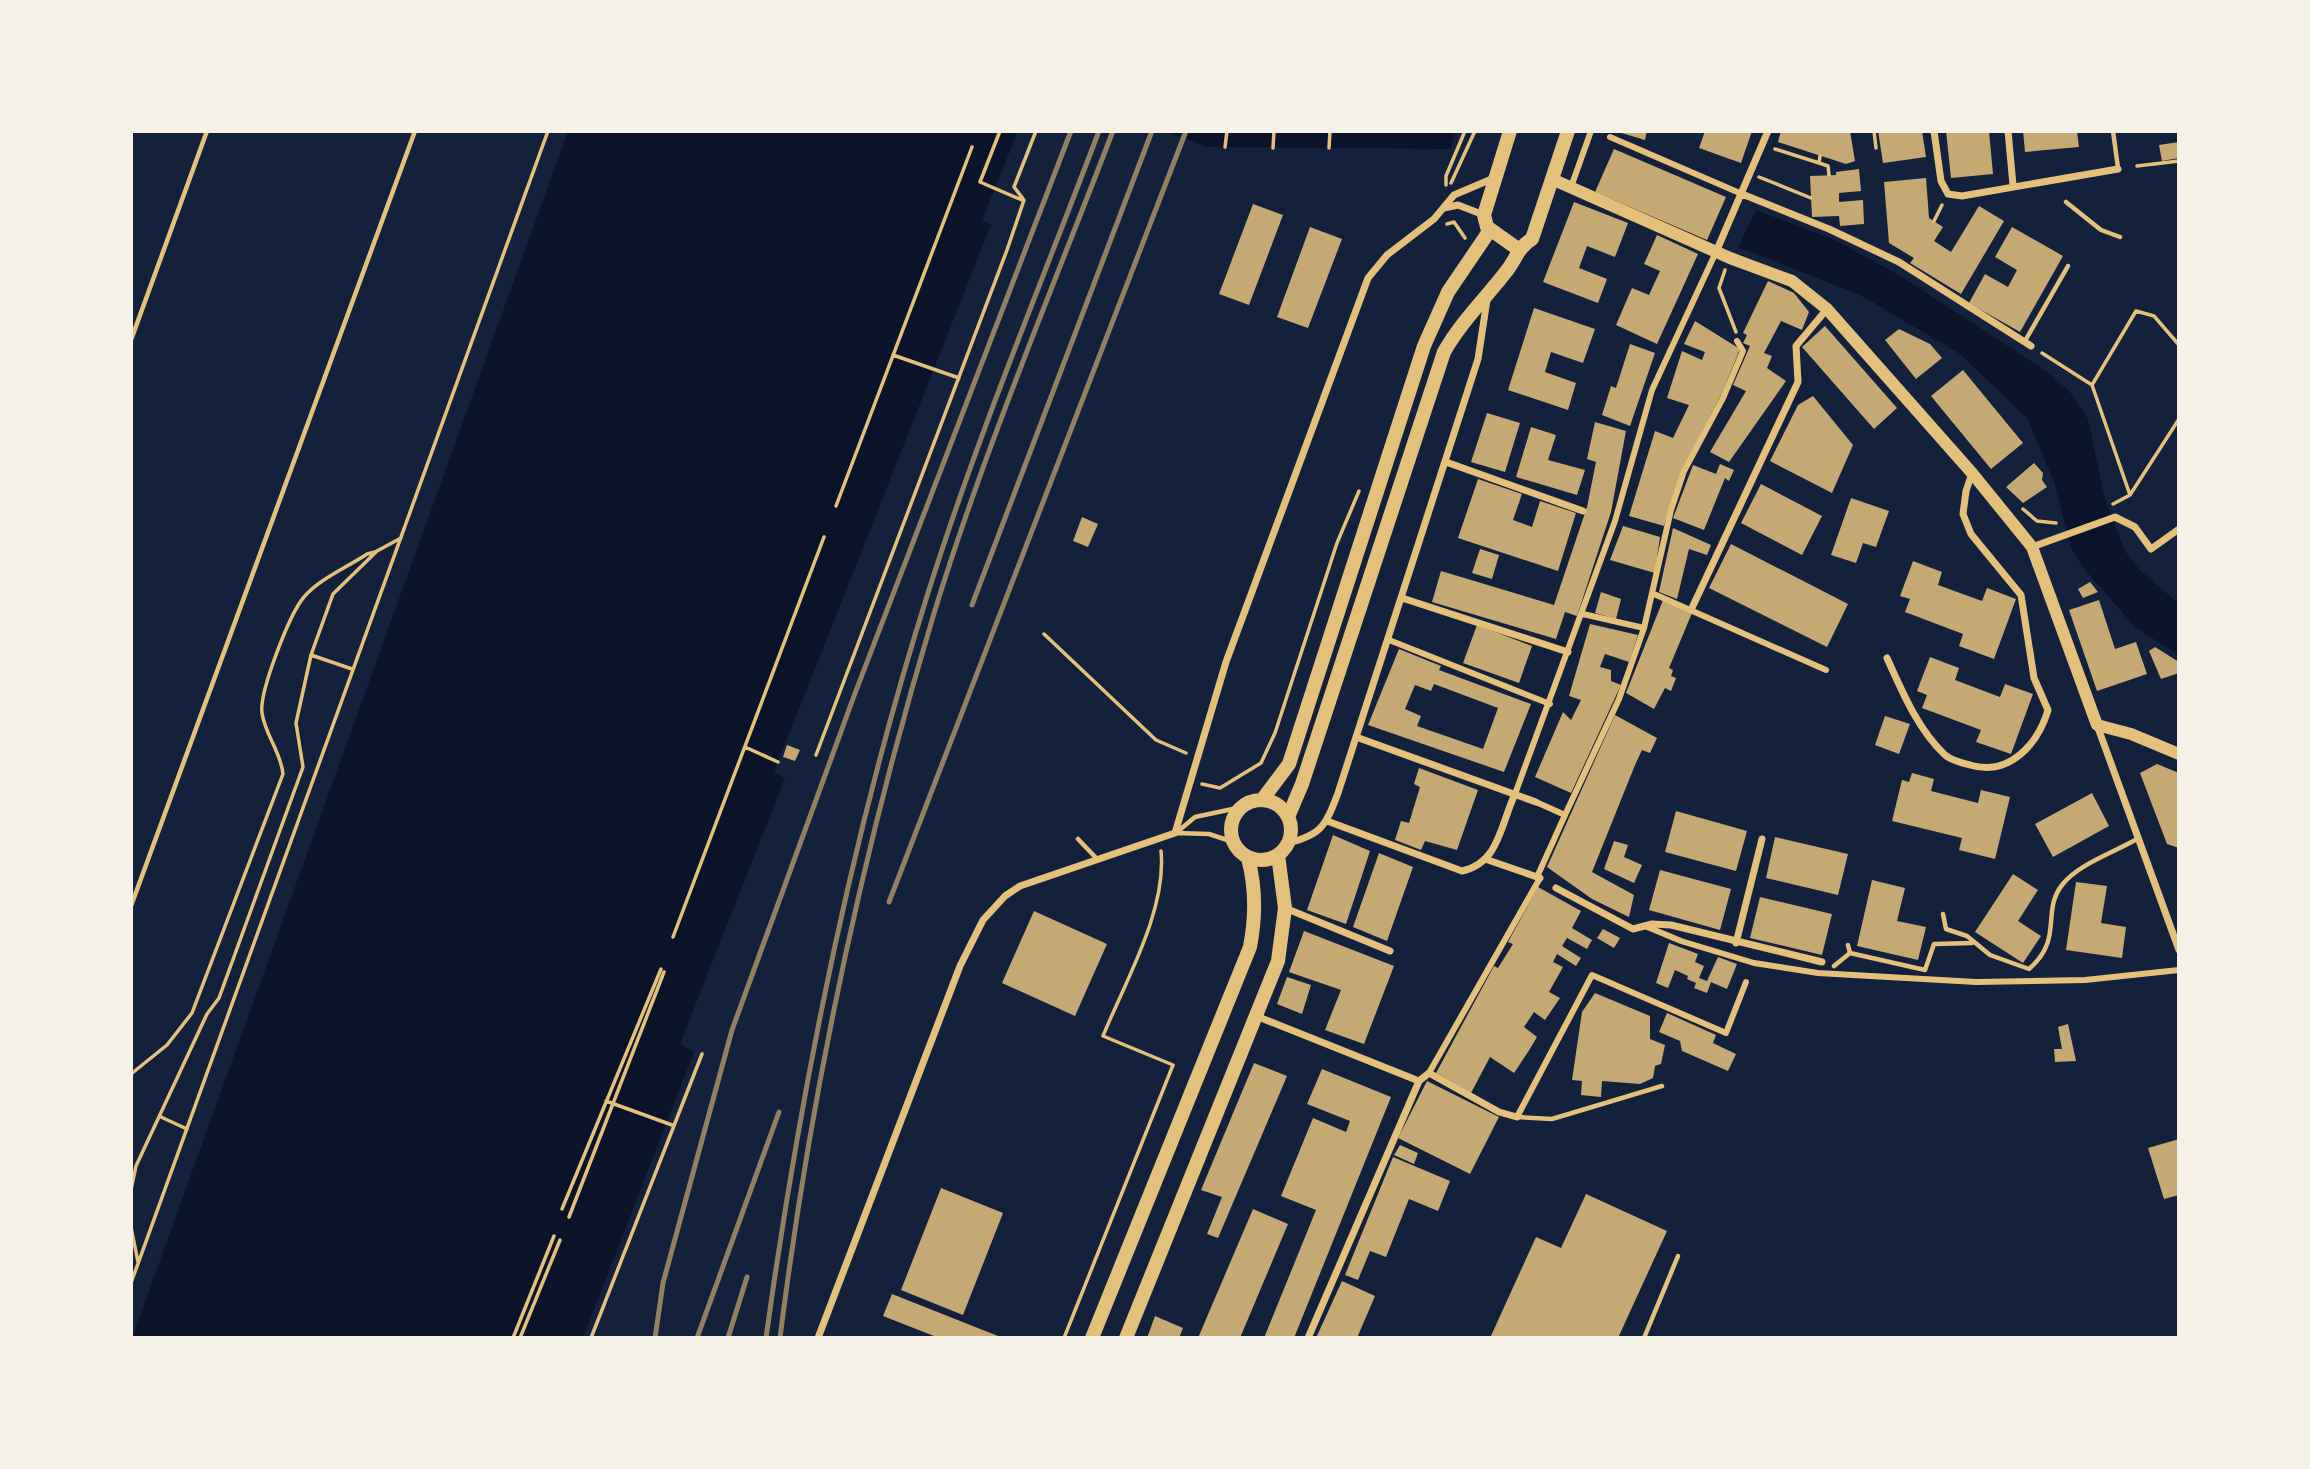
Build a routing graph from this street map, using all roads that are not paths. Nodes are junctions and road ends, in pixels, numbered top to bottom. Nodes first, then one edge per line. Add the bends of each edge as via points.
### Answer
1 (415, 131) edge
2 (1510, 131) edge
3 (1568, 131) edge
4 (1591, 131) edge
5 (1768, 131) edge
6 (1934, 131) edge
7 (2008, 131) edge
8 (2113, 131) edge
9 (206, 132) edge
10 (1610, 137) dead end
11 (2118, 169) joint
12 (1494, 178) junction
13 (1554, 180) junction
14 (2013, 185) junction
15 (1571, 187) junction
16 (1742, 194) junction
17 (2066, 202) dead end
18 (1444, 208) junction
19 (1484, 215) junction
20 (1490, 230) junction
21 (2120, 237) dead end
22 (1518, 249) junction
23 (1716, 252) junction
24 (2068, 266) dead end
25 (1488, 293) junction
26 (1827, 309) junction
27 (131, 340) edge
28 (1737, 341) road end
29 (2028, 344) joint
30 (1446, 462) junction
31 (1972, 473) junction
32 (1583, 511) dead end
33 (2179, 530) edge
34 (2032, 547) junction
35 (1654, 594) junction
36 (1402, 598) junction
37 (1691, 610) junction
38 (1583, 614) junction
39 (1644, 628) junction
40 (1389, 640) junction
41 (1568, 652) junction
42 (1887, 658) dead end
43 (1826, 670) dead end
44 (1550, 704) junction
45 (2097, 724) junction
46 (1356, 737) junction
47 (2179, 754) edge
48 (1515, 794) junction
49 (1262, 800) junction
50 (1536, 802) joint
51 (1241, 807) junction
52 (1565, 815) junction
53 (1289, 817) junction
54 (1327, 821) junction
55 (1175, 833) junction
56 (1078, 839) dead end
57 (1762, 839) dead end
58 (2137, 839) junction
59 (1233, 842) junction
60 (1282, 852) junction
61 (1248, 858) junction
62 (1099, 860) junction
63 (1488, 860) junction
64 (1539, 878) junction
65 (1556, 888) dead end
66 (131, 906) edge
67 (1285, 908) junction
68 (1943, 914) dead end
69 (1645, 926) junction
70 (1736, 943) junction
71 (1973, 943) junction
72 (1848, 945) dead end
73 (2179, 950) edge
74 (1390, 951) dead end
75 (1850, 953) junction
76 (1822, 962) dead end
77 (1834, 965) dead end
78 (2179, 970) edge
79 (1746, 982) dead end
80 (1256, 1016) junction
81 (1429, 1073) junction
82 (1419, 1081) junction
83 (1662, 1086) dead end
84 (1517, 1117) junction
85 (1678, 1256) dead end
86 (818, 1338) edge
87 (1092, 1338) edge
88 (1126, 1338) edge
89 (1308, 1338) edge
90 (1644, 1338) edge

1 - 66 lane
2 - 12 main road
3 - 13 main road
4 - 15 street
5 - 16 street
6 - 14 street via 1941,181 1948,194 1962,196
7 - 14 street
8 - 11 lane
9 - 27 lane
10 - 16 street
11 - 14 street
12 - 18 street via 1454,195
12 - 19 main road
13 - 15 street
13 - 22 main road via 1532,239
15 - 23 street
16 - 23 street
16 - 29 street via 1899,262
17 - 21 lane via 2101,230
18 - 19 street via 1458,205
18 - 55 street via 1387,255 1368,278 1226,662
19 - 20 main road
20 - 22 main road
20 - 49 main road via 1448,292 1424,346 1289,764
22 - 25 main road
23 - 26 street via 1792,281
23 - 38 street via 1653,390
24 - 29 lane
25 - 30 street via 1478,359
25 - 53 main road via 1444,352
26 - 31 street
26 - 37 street via 1796,346 1798,382
28 - 35 street via 1743,351 1679,484
30 - 32 street
30 - 36 street
31 - 34 street
31 - 42 street via 1963,514 1971,534 2021,595 2034,678 2048,710 2042,733 2003,766 1958,762 1946,755 1909,706
33 - 34 street via 2151,550 2135,527 2115,517
34 - 45 street
35 - 37 street
35 - 39 street
36 - 40 street
36 - 41 street
37 - 43 street
38 - 39 street
38 - 41 street
39 - 52 street via 1619,699
40 - 44 street
40 - 46 street
41 - 44 street
44 - 48 street
45 - 47 street
45 - 58 street
46 - 48 street
46 - 54 street
48 - 50 street
48 - 63 street
49 - 51 main road
49 - 53 main road via 1278,805
50 - 52 street
51 - 55 lane via 1195,817
51 - 59 main road via 1233,820
52 - 64 street
53 - 60 main road via 1291,833
54 - 60 street via 1318,833 1288,843
54 - 63 street via 1462,871
55 - 59 lane via 1209,834
55 - 62 street
56 - 62 lane
57 - 70 street
58 - 71 lane via 2061,886 2050,941 2042,958 2029,969 1999,959
58 - 73 street
59 - 61 main road
60 - 61 main road via 1263,861
60 - 67 main road
61 - 87 main road via 1255,885 1250,947
62 - 86 street via 1020,886 983,920 939,1018
63 - 64 street
64 - 81 street
65 - 69 street via 1633,929
67 - 74 street
67 - 80 main road via 1278,961
68 - 71 lane via 1946,929
69 - 70 street via 1671,925
69 - 78 street via 1754,963 1826,974 1976,982 2085,980
70 - 76 street
71 - 75 lane via 1934,944 1925,970
72 - 75 lane
75 - 77 lane
79 - 84 street via 1726,1033 1592,975
80 - 82 street
80 - 88 main road
81 - 82 street
81 - 84 street via 1499,1112
82 - 89 street
83 - 84 lane via 1552,1119
85 - 90 lane

